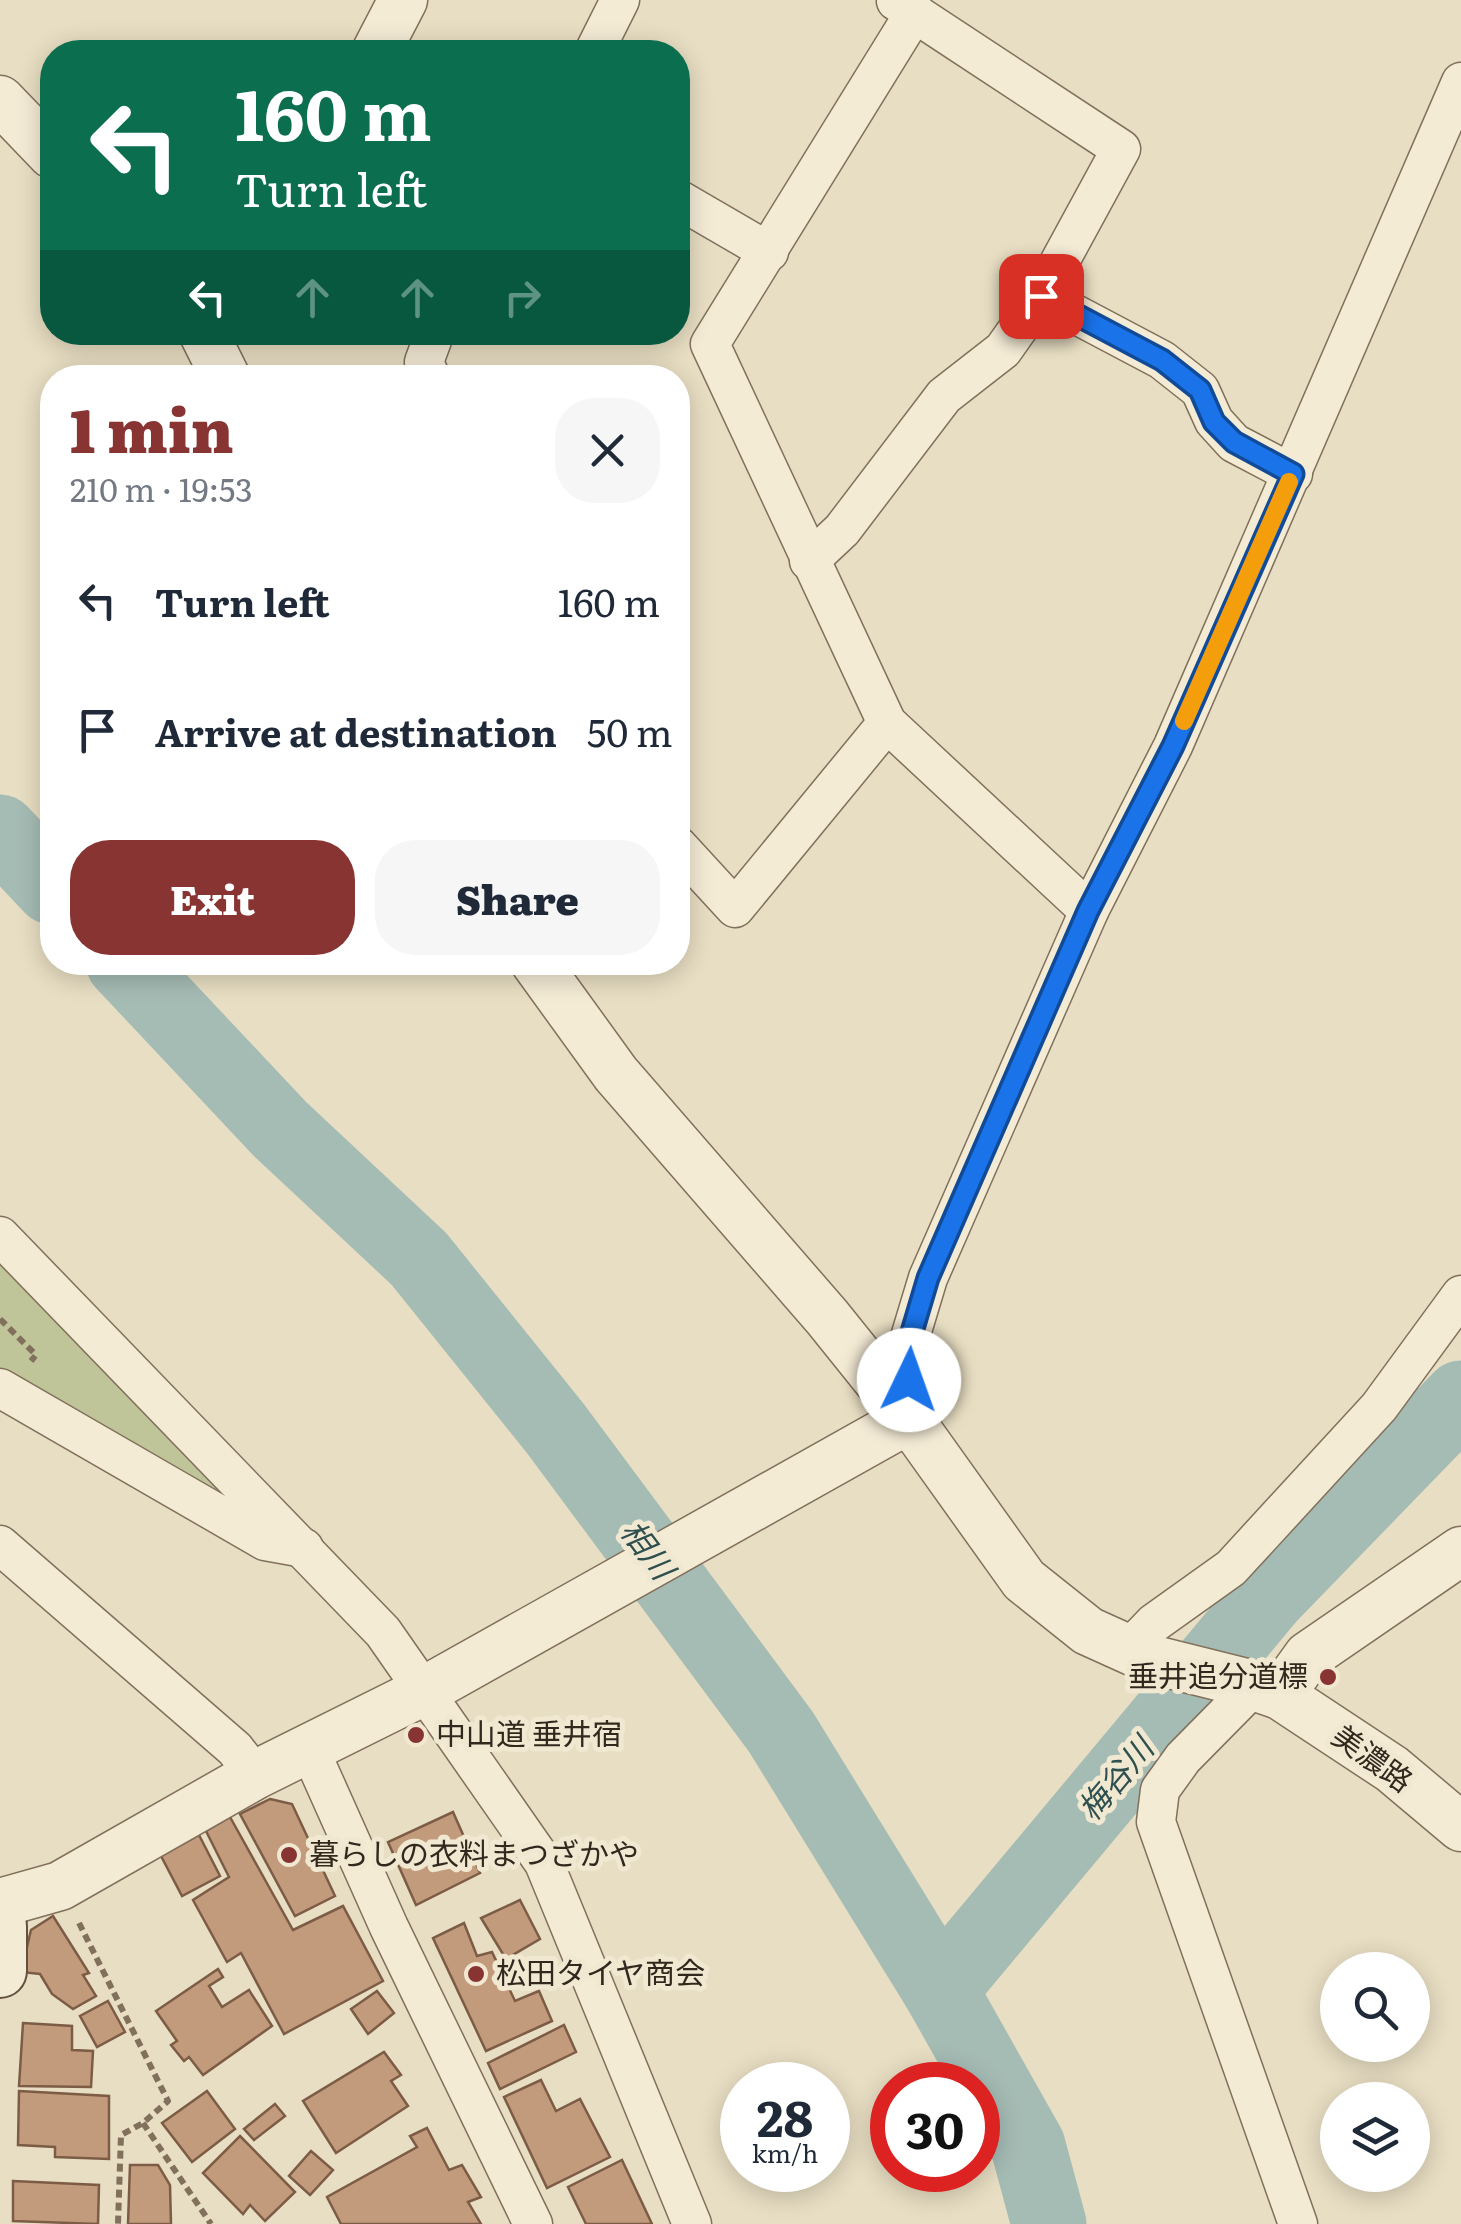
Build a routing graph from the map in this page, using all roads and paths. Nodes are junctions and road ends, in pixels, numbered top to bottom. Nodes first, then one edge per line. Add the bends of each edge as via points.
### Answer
1 (404, 0) edge
2 (620, 0) edge
3 (904, 6) edge
4 (382, 40) edge
5 (600, 40) edge
6 (1461, 82) edge
7 (0, 100) edge
8 (40, 142) edge
9 (690, 206) edge
10 (768, 252) junction
11 (1041, 296) junction
12 (1293, 474) junction
13 (809, 561) junction
14 (887, 722) junction
15 (690, 859) edge
16 (1088, 911) junction
17 (544, 975) edge
18 (0, 1236) edge
19 (1461, 1296) edge
20 (0, 1319) edge
21 (36, 1355) dead end
22 (0, 1388) edge
23 (908, 1419) junction
24 (0, 1546) edge
25 (304, 1548) junction
26 (1461, 1551) edge
27 (1140, 1654) junction
28 (436, 1684) junction
29 (1259, 1688) junction
30 (309, 1748) junction
31 (254, 1775) junction
32 (1461, 1827) edge
33 (60, 1886) junction
34 (0, 1903) edge
35 (0, 1926) edge
36 (0, 1971) edge
37 (143, 2123) junction
38 (118, 2224) edge
39 (211, 2224) edge
40 (533, 2224) edge
41 (692, 2224) edge
42 (1298, 2224) edge

1 - 4 street
2 - 5 street
3 - 10 street
3 - 11 street via 1121,149
6 - 12 street
7 - 8 street
9 - 10 street
10 - 13 street via 710,344
11 - 12 street via 1162,360 1200,390 1214,422 1234,442
11 - 13 street via 1003,350 944,396 842,530
12 - 16 street via 1173,746
13 - 14 street
14 - 15 street via 735,908
14 - 16 street
16 - 23 street via 928,1278 909,1342
17 - 23 street, 美濃路 via 616,1074
18 - 25 street
19 - 27 street via 1380,1407 1231,1568 1154,1624
20 - 21 path
22 - 25 street via 265,1541
23 - 27 street, 美濃路 via 1024,1580 1088,1630
23 - 28 street
24 - 31 street via 234,1749
25 - 28 street
26 - 29 street
27 - 29 street, 美濃路
28 - 30 street
28 - 41 street via 544,1863
29 - 32 street, 美濃路 via 1392,1769
29 - 42 street via 1183,1758 1160,1790 1156,1822
30 - 31 street
30 - 40 street
31 - 33 street
33 - 34 street
33 - 37 path via 168,2101
35 - 36 main road
37 - 38 path via 121,2136
37 - 39 path

